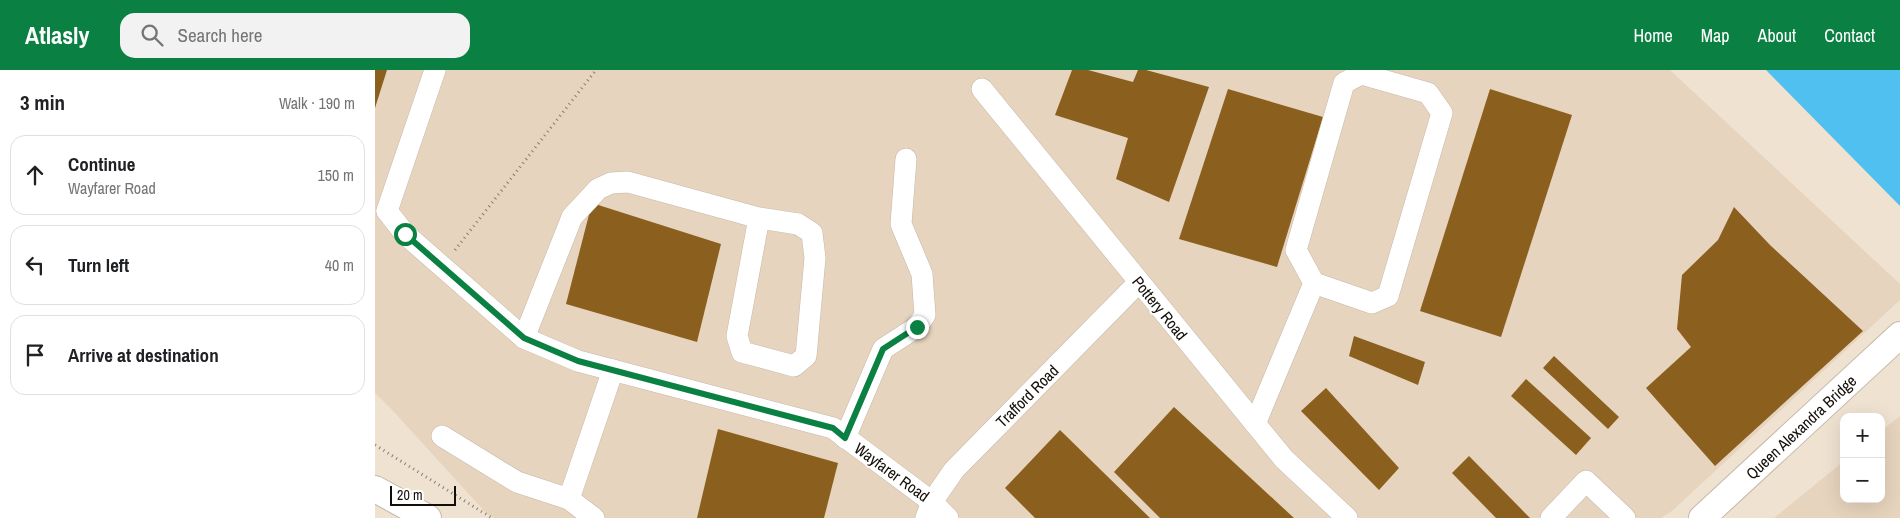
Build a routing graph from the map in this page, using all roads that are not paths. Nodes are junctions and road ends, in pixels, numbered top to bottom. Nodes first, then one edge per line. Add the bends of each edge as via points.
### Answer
1 (435, 70) edge
2 (982, 90) dead end
3 (906, 159) dead end
4 (381, 210) edge
5 (759, 218) junction
6 (1139, 282) junction
7 (1314, 283) junction
8 (1900, 335) edge
9 (524, 338) junction
10 (613, 370) junction
11 (1255, 424) junction
12 (442, 436) dead end
13 (845, 438) junction
14 (375, 489) edge
15 (569, 499) junction
16 (929, 510) edge
17 (428, 518) edge
18 (594, 518) edge
19 (949, 518) edge
20 (1347, 518) edge
21 (1551, 518) edge
22 (1625, 518) edge
23 (1702, 518) edge

1 - 4 street
2 - 6 street, Pottery Road
3 - 13 street via 901,224 922,274 925,315 917,327 883,349
4 - 9 street, Wayfarer Road
5 - 5 street via 798,224 812,233 815,258 806,356 793,366 742,352 737,336
5 - 9 street via 628,182 611,183 598,189 572,217
6 - 11 street, Pottery Road
6 - 16 street, Trafford Road via 953,470
7 - 7 street via 1296,250 1344,83 1361,74 1428,93 1442,112 1388,296 1372,303
7 - 11 street
8 - 23 main road, Queen Alexandra Bridge
9 - 10 street, Wayfarer Road via 578,361
10 - 13 street, Wayfarer Road via 833,428
10 - 15 street
11 - 20 street, Pottery Road via 1284,459
12 - 15 street via 517,482
13 - 16 street, Wayfarer Road
14 - 17 main road
15 - 18 street
16 - 19 street, Wayfarer Road
21 - 22 street via 1586,481

